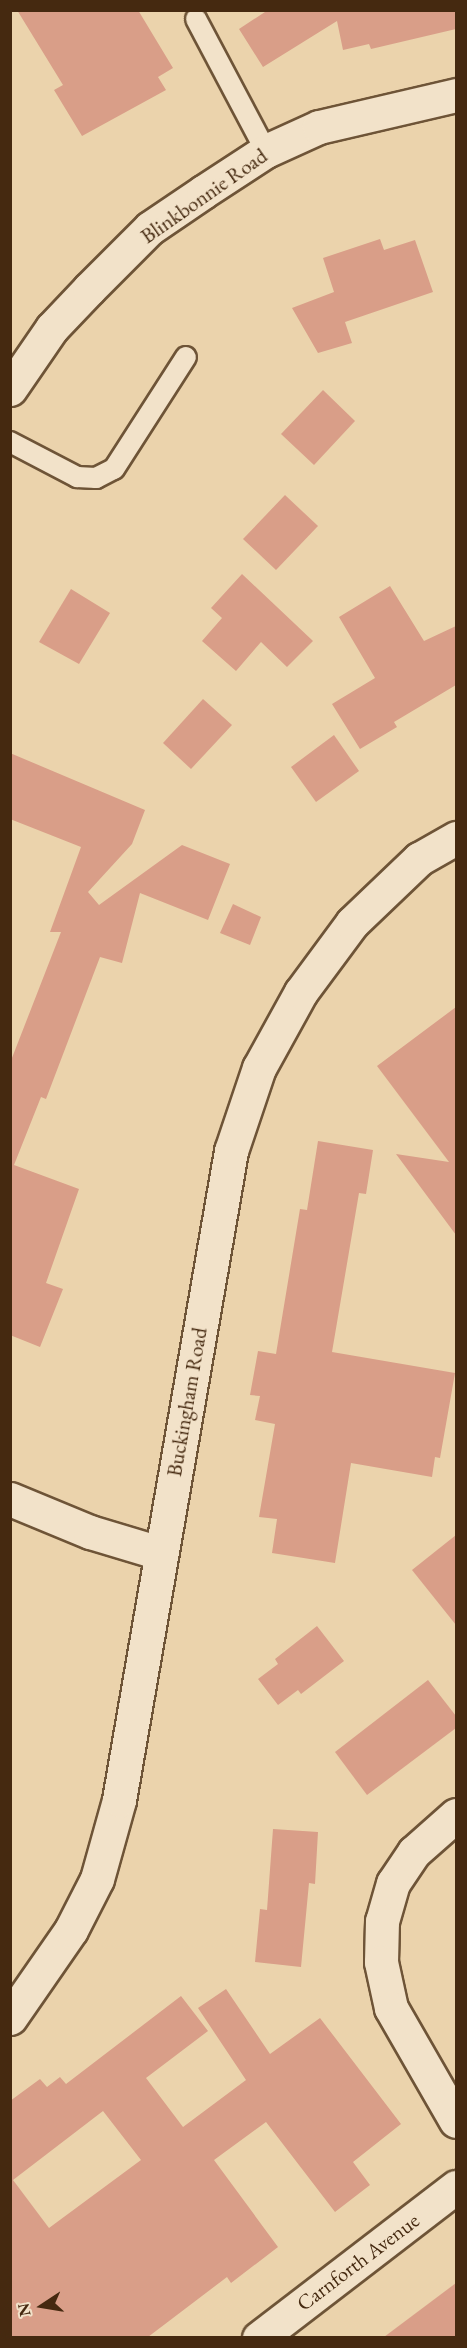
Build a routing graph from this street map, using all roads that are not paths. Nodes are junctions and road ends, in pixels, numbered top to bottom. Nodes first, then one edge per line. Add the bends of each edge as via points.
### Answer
1 (196, 20) dead end
2 (456, 95) edge
3 (266, 151) junction
4 (186, 357) dead end
5 (10, 389) edge
6 (10, 442) edge
7 (456, 838) edge
8 (10, 1500) edge
9 (160, 1553) junction
10 (456, 1815) edge
11 (10, 2018) edge
12 (456, 2121) edge
13 (456, 2187) edge
14 (259, 2337) edge

1 - 3 lane
2 - 3 street, Blinkbonnie Road via 319,127
3 - 5 street, Blinkbonnie Road via 150,228 52,328
4 - 6 lane via 114,469 96,478 77,477
7 - 9 street, Buckingham Road via 419,859 352,923 301,992 260,1068 231,1151
8 - 9 street via 90,1532
9 - 11 street, Buckingham Road via 119,1800 97,1879 71,1930
10 - 12 street via 414,1852 393,1883 382,1921 381,1962 391,2008
13 - 14 street, Carnforth Avenue

